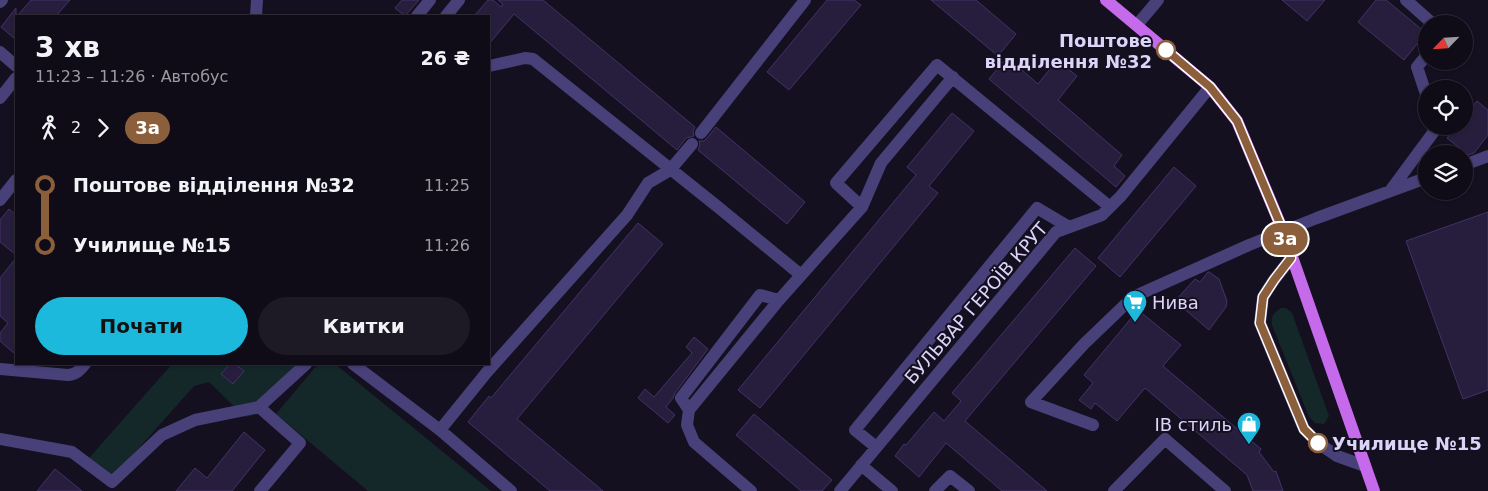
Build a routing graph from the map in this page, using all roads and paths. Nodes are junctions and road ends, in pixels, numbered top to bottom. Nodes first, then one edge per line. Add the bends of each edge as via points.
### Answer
1 (257, 0) edge
2 (430, 0) edge
3 (459, 0) edge
4 (804, 0) edge
5 (1106, 0) edge
6 (1158, 0) edge
7 (1406, 0) edge
8 (256, 15) edge
9 (418, 15) edge
10 (447, 15) edge
11 (1423, 15) edge
12 (1137, 26) junction
13 (0, 52) edge
14 (15, 65) edge
15 (1418, 65) edge
16 (490, 66) edge
17 (953, 77) junction
18 (15, 79) edge
19 (1421, 80) edge
20 (1210, 87) junction
21 (0, 98) edge
22 (701, 132) dead end
23 (1431, 135) edge
24 (692, 144) dead end
25 (1487, 159) edge
26 (1473, 163) edge
27 (670, 170) junction
28 (15, 181) edge
29 (1418, 181) edge
30 (1390, 191) junction
31 (0, 200) edge
32 (862, 207) junction
33 (1110, 207) junction
34 (1069, 227) junction
35 (1283, 231) junction
36 (1291, 258) junction
37 (801, 275) junction
38 (779, 300) junction
39 (84, 365) edge
40 (305, 365) edge
41 (354, 365) edge
42 (0, 369) edge
43 (258, 407) junction
44 (689, 410) junction
45 (1093, 425) dead end
46 (440, 430) junction
47 (0, 439) edge
48 (876, 447) junction
49 (861, 466) junction
50 (1366, 466) junction
51 (108, 487) edge
52 (260, 491) edge
53 (511, 491) edge
54 (751, 491) edge
55 (840, 491) edge
56 (892, 491) edge
57 (935, 491) edge
58 (969, 491) edge
59 (1114, 491) edge
60 (1225, 491) edge
61 (1374, 491) edge

1 - 8 street
2 - 9 street
3 - 10 street
4 - 22 street
5 - 12 main road
6 - 12 street
7 - 11 street
12 - 20 main road
13 - 14 street
15 - 19 street
16 - 27 street via 533,59
17 - 32 street via 881,163
17 - 32 street via 937,65 836,183
17 - 33 street
18 - 21 street
20 - 33 street, БУЛЬВАР ГЕРОЇВ КРУТ
20 - 35 main road via 1237,121
23 - 30 street
24 - 27 street
25 - 26 street
27 - 37 street
27 - 46 street via 648,183 627,215 487,372
28 - 31 street
29 - 30 street
30 - 35 street
32 - 37 street
33 - 34 street, БУЛЬВАР ГЕРОЇВ КРУТ via 1102,215
34 - 48 street, БУЛЬВАР ГЕРОЇВ КРУТ via 1056,232
34 - 48 street via 1037,208 855,430
35 - 36 main road
35 - 45 street via 1133,297 1031,402
36 - 50 main road
36 - 50 street via 1263,297 1260,323 1304,429 1337,456
37 - 38 street
38 - 44 street
38 - 44 street via 760,295 681,398
39 - 42 street via 74,375
40 - 43 street
41 - 46 street
43 - 51 street via 195,420 162,435
43 - 52 street via 300,443
44 - 54 street via 687,424 694,442
46 - 53 street
47 - 51 street via 72,452
48 - 49 street, БУЛЬВАР ГЕРОЇВ КРУТ
49 - 55 street, БУЛЬВАР ГЕРОЇВ КРУТ
49 - 56 street
50 - 61 main road
57 - 58 street via 950,476
59 - 60 street via 1165,439

